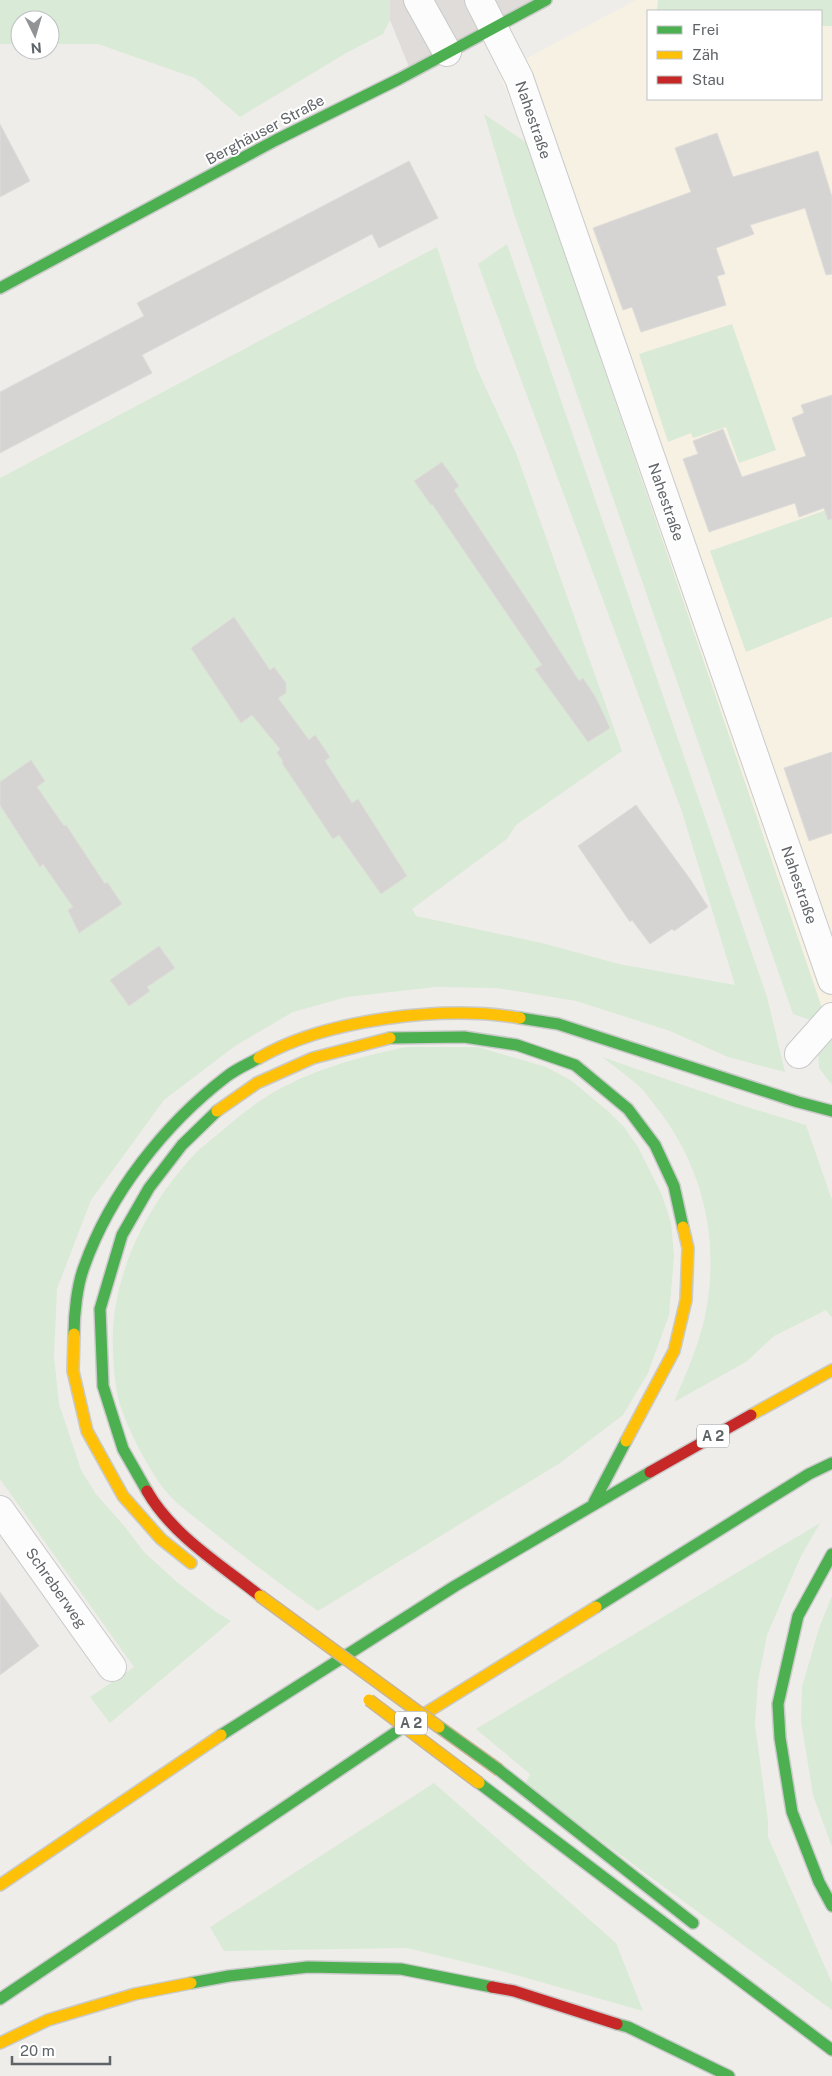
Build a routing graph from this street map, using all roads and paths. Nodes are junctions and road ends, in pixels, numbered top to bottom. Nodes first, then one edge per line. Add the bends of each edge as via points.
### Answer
1 (418, 0) edge
2 (479, 0) edge
3 (546, 0) edge
4 (493, 28) junction
5 (447, 52) junction
6 (0, 288) edge
7 (832, 980) edge
8 (832, 1016) edge
9 (799, 1054) dead end
10 (832, 1111) edge
11 (832, 1370) edge
12 (832, 1463) edge
13 (594, 1502) junction
14 (0, 1510) edge
15 (832, 1554) edge
16 (199, 1569) dead end
17 (315, 1659) dead end
18 (112, 1667) dead end
19 (338, 1677) dead end
20 (362, 1694) dead end
21 (0, 1885) edge
22 (832, 1906) edge
23 (702, 1931) dead end
24 (0, 1999) edge
25 (0, 2044) edge
26 (832, 2050) edge
27 (729, 2076) edge

1 - 5 street
2 - 4 street, Nahestraße
3 - 4 main road, Berghäuser Straße
4 - 5 main road, Berghäuser Straße
4 - 7 street, Nahestraße via 520,78
5 - 6 main road, Berghäuser Straße
8 - 9 street
10 - 16 main road via 558,1024 503,1015 435,1013 339,1026 272,1050 227,1076 146,1154 104,1220 83,1268 74,1322 73,1371 87,1431 123,1496 161,1539
11 - 13 main road, A 2
12 - 24 main road, A 2 via 421,1716
13 - 21 main road, A 2 via 231,1727
13 - 23 main road, bridge via 674,1351 686,1300 688,1248 674,1186 656,1146 628,1109 575,1065 517,1045 464,1037 389,1038 313,1058 257,1083 216,1112 182,1145 149,1188 122,1235 100,1309 103,1386 123,1450 155,1505 260,1596 499,1770
14 - 18 street, Schreberweg
15 - 22 main road via 798,1616 778,1704 792,1812 818,1882
17 - 19 main road
20 - 26 main road, bridge
25 - 27 main road via 48,2020 135,1994 229,1976 308,1967 401,1969 514,1991 628,2027

